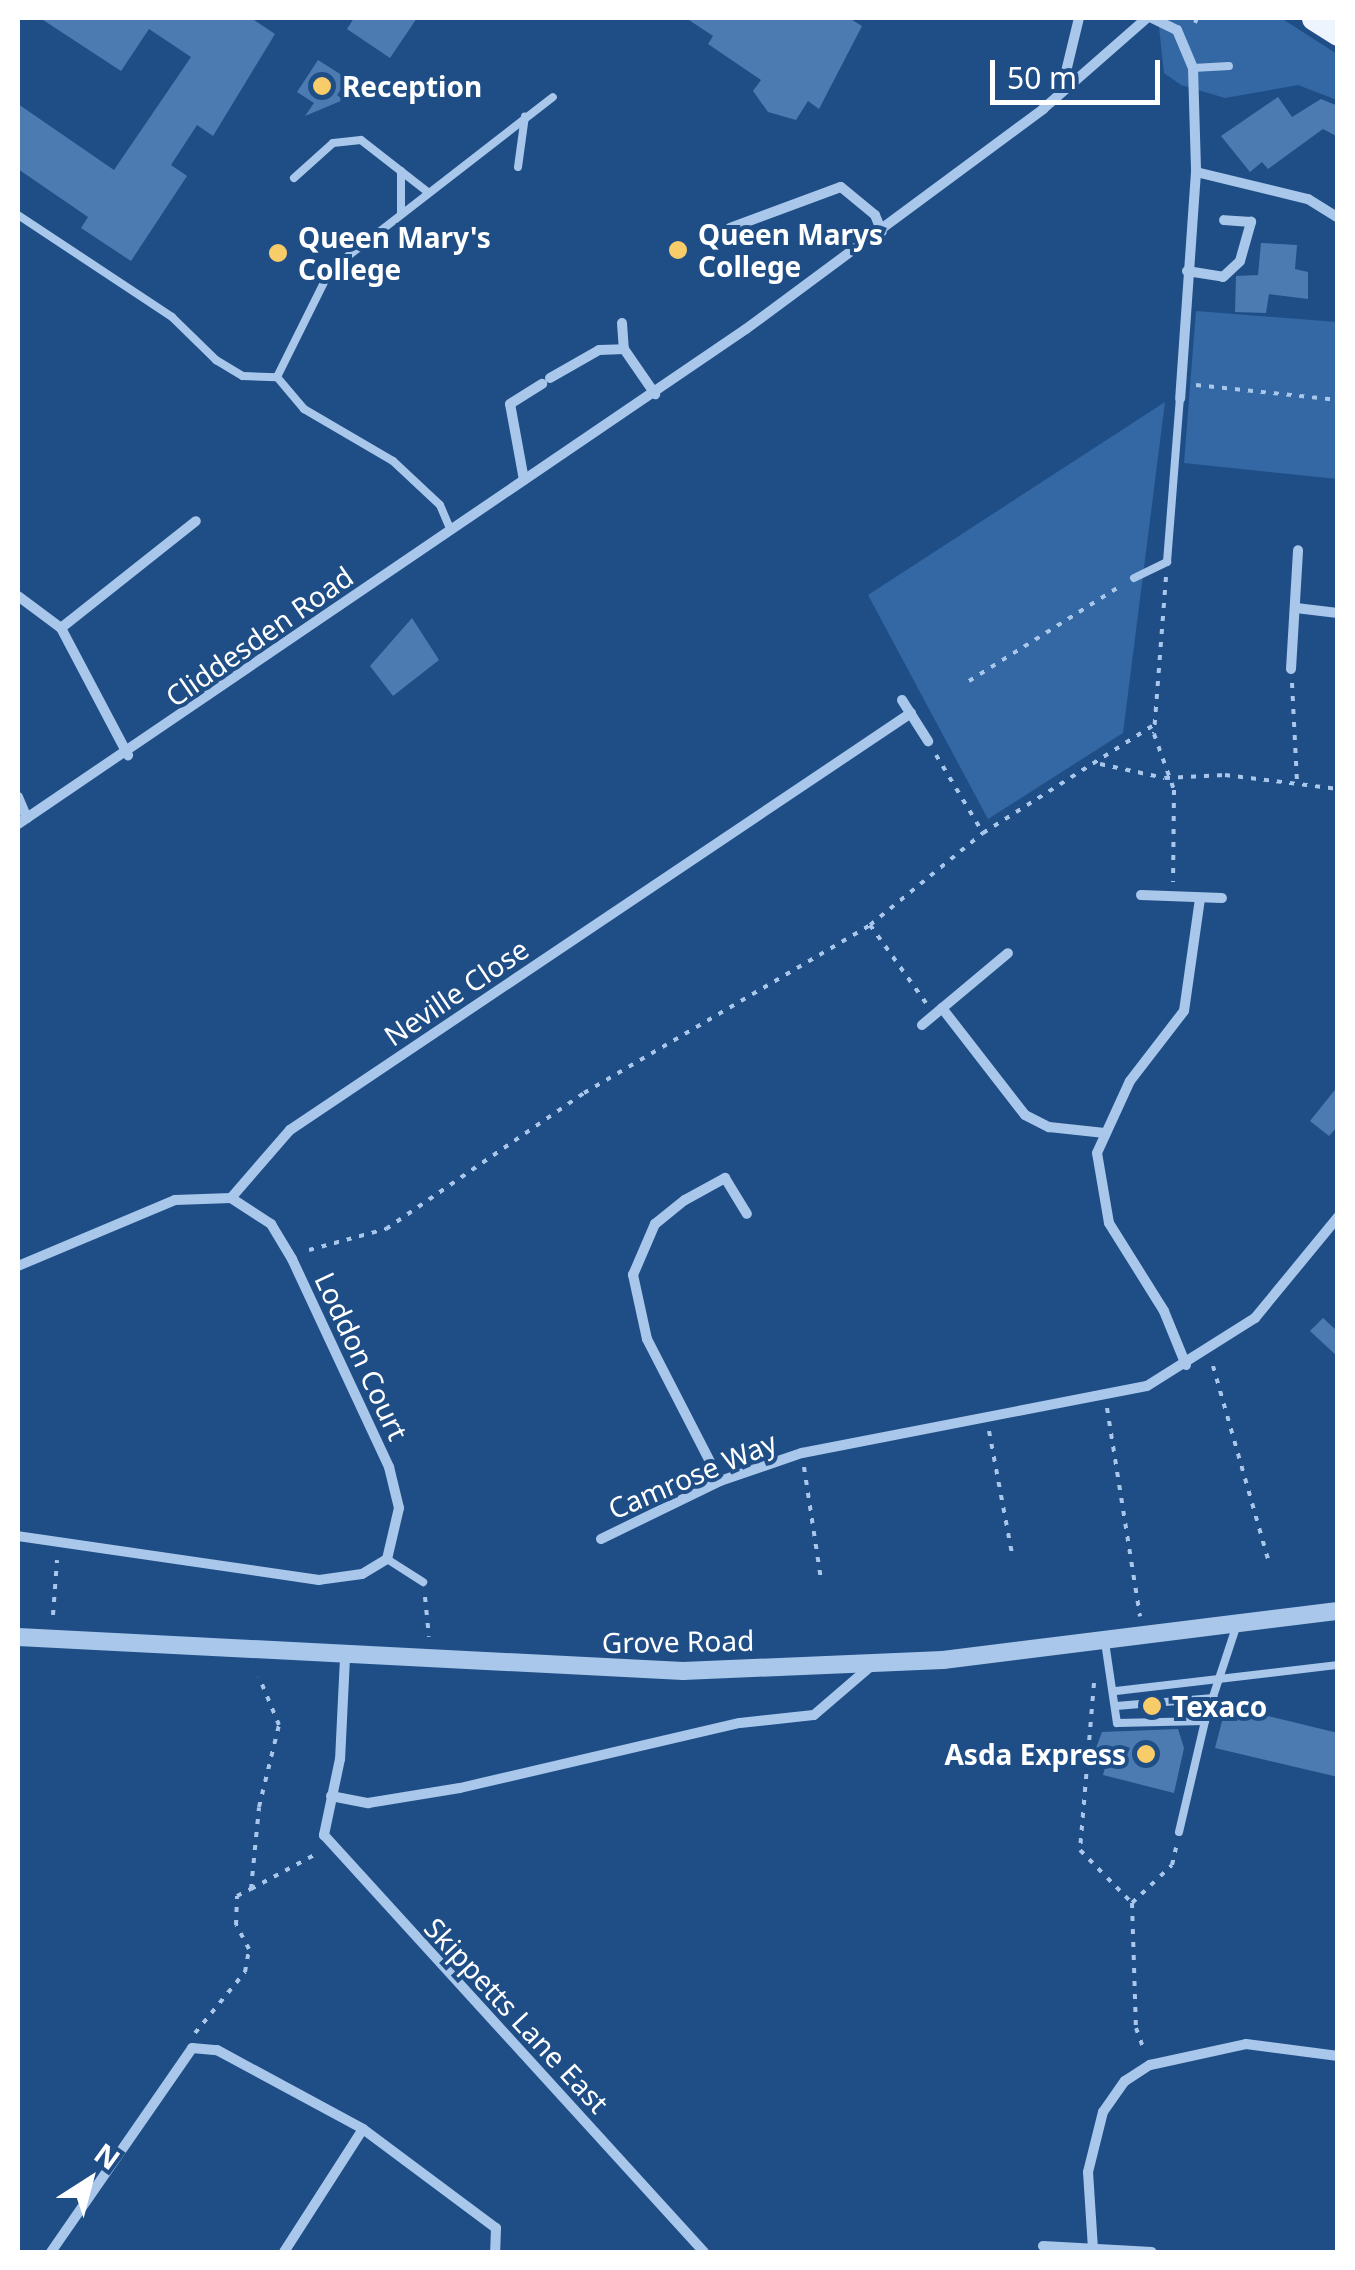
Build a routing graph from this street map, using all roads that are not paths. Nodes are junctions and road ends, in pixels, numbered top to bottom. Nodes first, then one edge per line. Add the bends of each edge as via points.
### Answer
1 (1078, 18) edge
2 (1149, 18) edge
3 (1314, 18) edge
4 (1338, 33) edge
5 (1229, 66) dead end
6 (1193, 68) junction
7 (1063, 85) junction
8 (553, 97) dead end
9 (526, 116) junction
10 (518, 168) dead end
11 (401, 171) junction
12 (1196, 172) junction
13 (294, 178) dead end
14 (429, 193) junction
15 (401, 214) junction
16 (18, 215) edge
17 (1338, 218) edge
18 (1224, 220) dead end
19 (730, 228) dead end
20 (882, 232) junction
21 (1187, 271) junction
22 (622, 324) dead end
23 (624, 349) junction
24 (277, 377) junction
25 (654, 394) junction
26 (1180, 398) joint
27 (524, 480) junction
28 (196, 520) dead end
29 (450, 528) junction
30 (1298, 550) dead end
31 (1134, 578) road end
32 (18, 596) edge
33 (1296, 608) junction
34 (1338, 613) edge
35 (61, 628) junction
36 (1291, 668) road end
37 (902, 700) dead end
38 (910, 713) junction
39 (928, 741) road end
40 (128, 756) junction
41 (18, 797) edge
42 (22, 821) edge
43 (1141, 895) dead end
44 (1200, 898) junction
45 (1222, 898) dead end
46 (1008, 952) dead end
47 (938, 1011) junction
48 (922, 1025) dead end
49 (1105, 1132) junction
50 (230, 1198) junction
51 (747, 1214) dead end
52 (1338, 1217) edge
53 (18, 1266) edge
54 (1186, 1365) junction
55 (720, 1482) junction
56 (18, 1536) edge
57 (601, 1539) dead end
58 (386, 1558) junction
59 (423, 1582) road end
60 (1338, 1611) edge
61 (1236, 1627) junction
62 (18, 1637) edge
63 (1106, 1642) junction
64 (345, 1658) junction
65 (876, 1662) junction
66 (1338, 1665) edge
67 (1220, 1680) junction
68 (1116, 1691) junction
69 (1214, 1698) junction
70 (1116, 1706) junction
71 (1205, 1721) junction
72 (330, 1796) junction
73 (1180, 1832) road end
74 (1338, 2056) edge
75 (363, 2129) junction
76 (1042, 2246) dead end
77 (1093, 2248) junction
78 (50, 2252) edge
79 (284, 2252) edge
80 (495, 2252) edge
81 (704, 2252) edge
82 (1152, 2252) edge

1 - 7 street
2 - 6 street via 1177,30
2 - 7 street, Cliddesden Road
3 - 4 main road
5 - 6 lane
6 - 12 street
7 - 20 street, Cliddesden Road
8 - 9 lane
9 - 10 lane
9 - 14 lane
11 - 13 lane via 361,140 333,143
11 - 14 lane
11 - 15 lane
12 - 17 street via 1308,199
12 - 21 street
14 - 15 lane
15 - 24 lane via 330,270
16 - 24 lane via 243,376
18 - 21 street via 1252,222 1240,261 1223,276
19 - 20 street via 841,188 875,216
20 - 25 street, Cliddesden Road
21 - 26 street
22 - 23 street
23 - 25 street
23 - 27 street via 599,350 510,404
24 - 29 lane via 304,409 393,461 440,506
25 - 27 street, Cliddesden Road
26 - 31 lane via 1167,562
27 - 29 street, Cliddesden Road
28 - 35 street
29 - 40 street, Cliddesden Road
30 - 33 street
32 - 35 street
33 - 34 street
33 - 36 street
35 - 40 street
37 - 38 street
38 - 39 street
38 - 50 street, Neville Close via 290,1130
40 - 42 street, Cliddesden Road
41 - 42 street
43 - 44 street
44 - 45 street
44 - 49 street via 1184,1011 1130,1081
46 - 47 street
47 - 48 street
47 - 49 street via 1025,1114 1049,1127
49 - 54 street via 1097,1153 1109,1223 1164,1311
50 - 53 street via 175,1200
50 - 58 street, Loddon Court via 271,1224 292,1259 389,1466 399,1508
51 - 55 street via 725,1178 654,1224 632,1275 647,1339
52 - 54 street, Camrose Way via 1256,1318
54 - 55 street, Camrose Way via 1105,1398 802,1453
55 - 57 street, Camrose Way
56 - 58 street via 318,1580 362,1574
58 - 59 lane
60 - 61 street, Grove Road
61 - 63 street, Grove Road
61 - 67 lane
62 - 64 street, Grove Road
63 - 65 street, Grove Road
63 - 68 lane
64 - 65 street, Grove Road via 561,1670
64 - 72 street
65 - 72 street via 814,1714 740,1723 460,1788 368,1803
66 - 67 lane
67 - 68 lane
67 - 69 lane
68 - 70 lane
69 - 70 lane
69 - 71 lane
70 - 71 lane via 1117,1724
71 - 73 lane
72 - 81 street, Skippetts Lane East via 324,1835 332,1846
74 - 77 street via 1246,2044 1150,2065 1103,2112 1088,2172
75 - 78 street via 218,2050 192,2048
75 - 79 street
75 - 80 street via 496,2228
76 - 77 street
77 - 82 street

